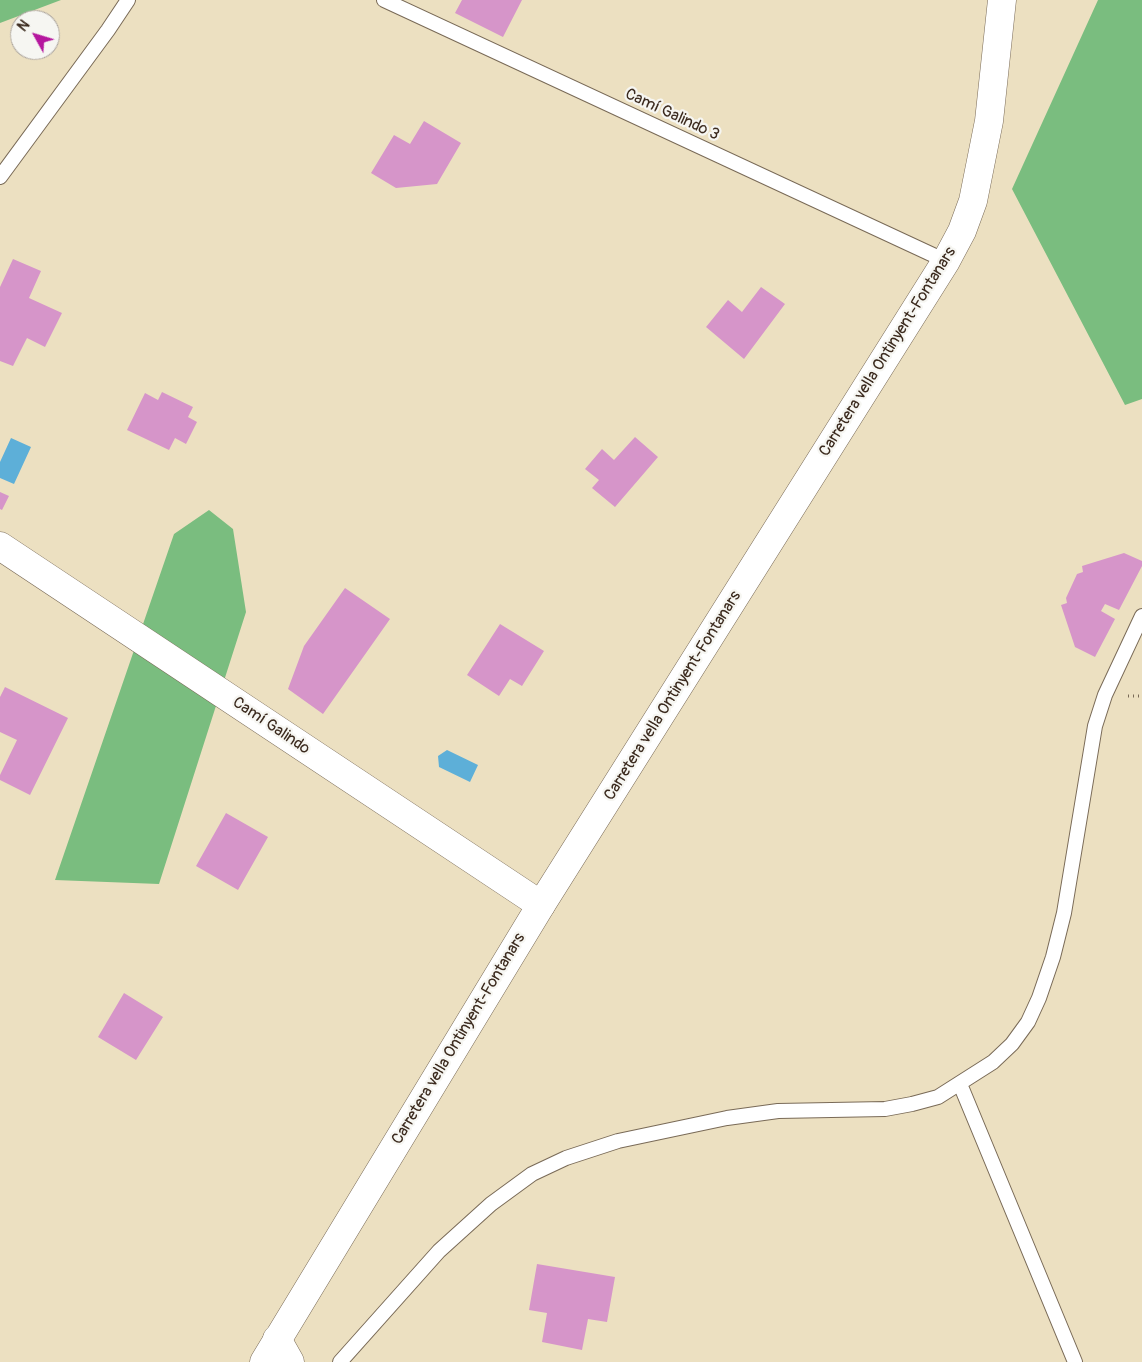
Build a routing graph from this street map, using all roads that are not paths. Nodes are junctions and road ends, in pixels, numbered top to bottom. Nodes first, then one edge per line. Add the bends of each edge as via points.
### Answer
1 (128, 0) edge
2 (384, 0) edge
3 (1002, 0) edge
4 (0, 177) edge
5 (946, 261) junction
6 (0, 546) edge
7 (1142, 616) edge
8 (541, 906) junction
9 (960, 1084) junction
10 (277, 1354) edge
11 (340, 1362) edge
12 (1075, 1362) edge

1 - 4 lane
2 - 5 lane, Camí Galindo 3
3 - 5 street, Carretera vella Ontinyent-Fontanars via 989,121 974,193 962,231
5 - 8 street, Carretera vella Ontinyent-Fontanars
6 - 8 street, Camí Galindo
7 - 9 lane via 1105,694 1095,726 1064,913 1054,958 1040,998 1012,1044 993,1062
8 - 10 street, Carretera vella Ontinyent-Fontanars
9 - 11 lane via 938,1097 912,1104 885,1109 778,1111 727,1118 618,1141 566,1158 532,1174 491,1204 439,1252
9 - 12 lane

